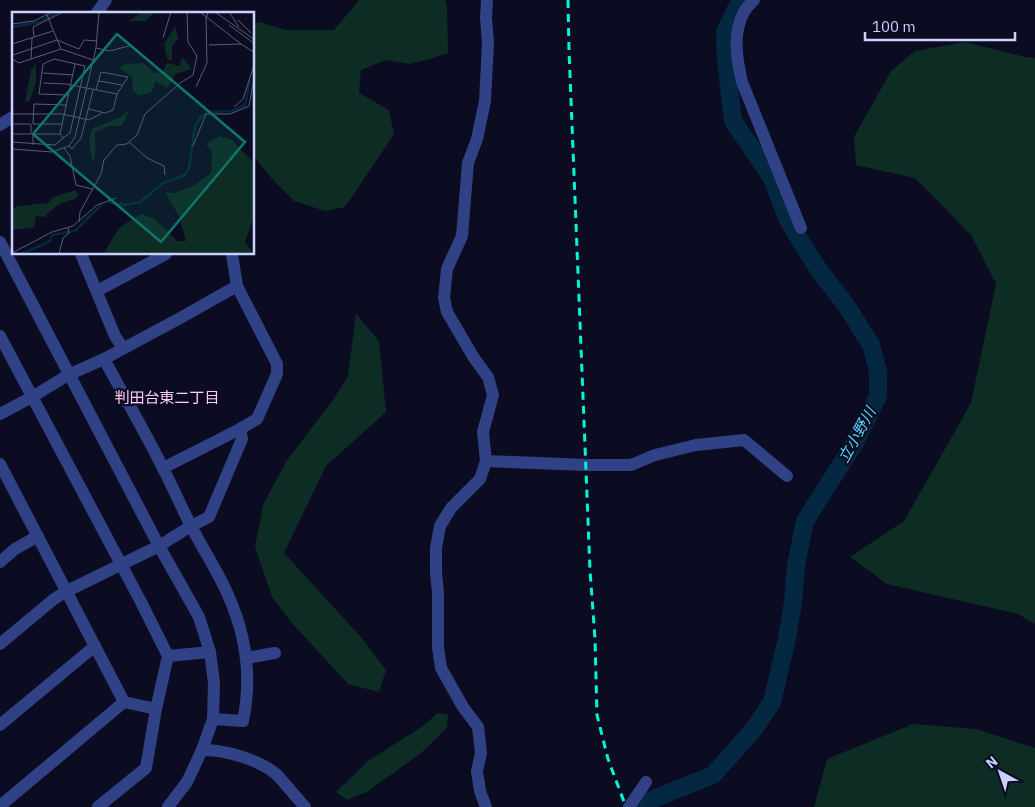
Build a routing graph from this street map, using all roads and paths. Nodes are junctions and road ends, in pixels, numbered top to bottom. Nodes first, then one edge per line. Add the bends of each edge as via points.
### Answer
1 (106, 0) edge
2 (487, 0) edge
3 (754, 0) edge
4 (97, 12) edge
5 (12, 117) edge
6 (0, 125) edge
7 (801, 228) dead end
8 (0, 242) edge
9 (81, 255) edge
10 (164, 255) edge
11 (232, 255) edge
12 (237, 286) junction
13 (97, 291) junction
14 (0, 336) edge
15 (123, 348) junction
16 (104, 359) junction
17 (68, 375) junction
18 (32, 397) junction
19 (0, 414) edge
20 (240, 429) junction
21 (486, 461) junction
22 (0, 464) edge
23 (163, 468) junction
24 (786, 476) dead end
25 (4, 483) edge
26 (191, 526) junction
27 (38, 536) junction
28 (159, 546) junction
29 (0, 562) edge
30 (120, 564) junction
31 (67, 591) junction
32 (0, 644) edge
33 (95, 646) junction
34 (210, 652) junction
35 (275, 653) dead end
36 (168, 656) junction
37 (246, 658) junction
38 (124, 702) junction
39 (156, 709) junction
40 (212, 719) junction
41 (0, 725) edge
42 (202, 750) junction
43 (646, 782) dead end
44 (0, 807) edge
45 (98, 807) edge
46 (168, 807) edge
47 (305, 807) edge
48 (486, 807) edge
49 (629, 807) edge

1 - 4 street
2 - 21 street via 485,101 468,163 462,236 447,269 444,298 447,312 488,377 493,395 483,432
3 - 7 street via 738,26 739,69
5 - 6 street
8 - 17 street
9 - 13 street
10 - 13 street
11 - 12 street
12 - 15 street
12 - 20 street via 277,364 277,374 257,419
13 - 15 street
14 - 18 street
15 - 16 street
16 - 17 street
16 - 23 street
17 - 18 street
17 - 28 street
18 - 19 street
18 - 30 street
20 - 23 street
20 - 26 street via 242,439 209,518
21 - 24 street via 631,465 696,445 744,440
21 - 48 street via 480,479 451,508 440,526 436,573 438,647 442,668 478,727 481,753 477,771
22 - 25 street
23 - 26 street
25 - 27 street
26 - 28 street
26 - 37 street via 228,594
27 - 29 street
27 - 31 street
28 - 30 street
28 - 34 street via 199,617
30 - 31 street
30 - 36 street
31 - 32 street
31 - 33 street
33 - 38 street
33 - 41 street
34 - 36 street
34 - 40 street via 214,683
35 - 37 street
36 - 39 street
37 - 40 street via 243,721
38 - 39 street
38 - 44 street
39 - 45 street via 146,768
40 - 42 street
42 - 46 street via 188,782
42 - 47 street via 241,756 258,763 275,774
43 - 49 street

